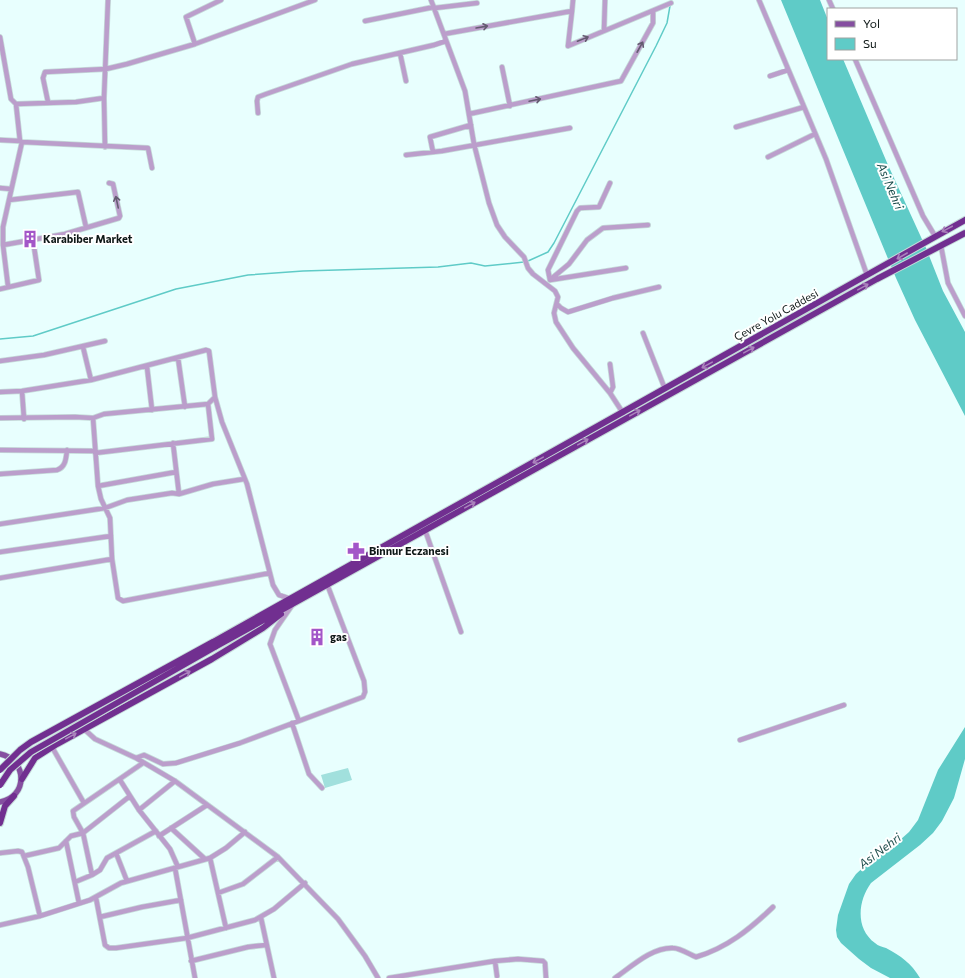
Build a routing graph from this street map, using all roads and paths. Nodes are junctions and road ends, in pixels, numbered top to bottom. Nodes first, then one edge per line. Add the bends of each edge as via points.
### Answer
1 (108, 0) edge
2 (221, 0) edge
3 (315, 0) edge
4 (431, 0) edge
5 (573, 0) edge
6 (605, 0) edge
7 (759, 0) edge
8 (477, 3) dead end
9 (671, 3) dead end
10 (435, 7) junction
11 (572, 10) junction
12 (653, 11) junction
13 (365, 20) dead end
14 (604, 31) junction
15 (444, 34) junction
16 (0, 37) edge
17 (446, 41) junction
18 (195, 44) junction
19 (400, 53) junction
20 (855, 60) edge
21 (502, 67) dead end
22 (106, 69) junction
23 (788, 70) junction
24 (770, 76) dead end
25 (406, 81) dead end
26 (104, 98) junction
27 (48, 102) junction
28 (16, 104) junction
29 (510, 106) junction
30 (804, 107) junction
31 (258, 114) dead end
32 (469, 114) junction
33 (471, 126) junction
34 (736, 127) dead end
35 (570, 128) dead end
36 (815, 134) junction
37 (0, 140) edge
38 (21, 141) junction
39 (474, 144) junction
40 (105, 147) junction
41 (433, 152) junction
42 (406, 155) dead end
43 (768, 157) dead end
44 (152, 168) dead end
45 (109, 183) dead end
46 (610, 183) dead end
47 (0, 188) edge
48 (11, 189) junction
49 (9, 200) junction
50 (965, 220) edge
51 (648, 225) dead end
52 (2, 227) edge
53 (86, 227) junction
54 (965, 233) edge
55 (932, 237) junction
56 (33, 240) junction
57 (3, 245) junction
58 (941, 246) junction
59 (626, 268) dead end
60 (870, 274) junction
61 (550, 280) junction
62 (544, 284) junction
63 (8, 286) junction
64 (659, 287) dead end
65 (0, 289) edge
66 (557, 304) junction
67 (965, 316) edge
68 (643, 333) dead end
69 (105, 340) dead end
70 (83, 346) junction
71 (178, 358) junction
72 (0, 361) edge
73 (610, 364) dead end
74 (147, 367) junction
75 (91, 380) junction
76 (665, 389) junction
77 (22, 391) junction
78 (0, 392) edge
79 (610, 393) junction
80 (215, 397) junction
81 (208, 404) junction
82 (185, 407) junction
83 (152, 410) junction
84 (623, 412) junction
85 (0, 418) edge
86 (93, 418) junction
87 (24, 419) junction
88 (173, 443) junction
89 (0, 450) edge
90 (67, 450) junction
91 (95, 452) junction
92 (176, 472) junction
93 (0, 474) edge
94 (244, 479) junction
95 (98, 486) junction
96 (179, 494) junction
97 (105, 508) junction
98 (0, 524) edge
99 (425, 530) junction
100 (111, 536) junction
101 (0, 552) edge
102 (112, 559) junction
103 (270, 573) junction
104 (0, 578) edge
105 (328, 584) junction
106 (293, 601) junction
107 (462, 632) dead end
108 (214, 644) junction
109 (844, 705) dead end
110 (299, 721) junction
111 (292, 723) junction
112 (84, 729) junction
113 (740, 740) dead end
114 (52, 747) junction
115 (0, 754) edge
116 (136, 758) junction
117 (143, 763) junction
118 (0, 770) edge
119 (22, 779) junction
120 (120, 780) junction
121 (175, 782) junction
122 (0, 785) edge
123 (322, 788) dead end
124 (14, 796) junction
125 (130, 796) junction
126 (0, 802) edge
127 (84, 803) junction
128 (207, 805) junction
129 (139, 810) junction
130 (0, 823) edge
131 (171, 828) junction
132 (156, 831) junction
133 (245, 832) junction
134 (83, 833) junction
135 (159, 836) junction
136 (66, 841) junction
137 (0, 853) edge
138 (116, 853) junction
139 (24, 856) junction
140 (278, 857) junction
141 (208, 858) junction
142 (177, 867) junction
143 (92, 875) junction
144 (127, 881) junction
145 (75, 882) junction
146 (305, 883) junction
147 (218, 893) junction
148 (96, 898) junction
149 (181, 900) junction
150 (80, 903) junction
151 (774, 907) dead end
152 (40, 916) junction
153 (100, 918) junction
154 (261, 918) junction
155 (0, 925) edge
156 (226, 928) junction
157 (187, 938) junction
158 (266, 945) junction
159 (191, 961) junction
160 (495, 961) junction
161 (497, 976) dead end
162 (193, 978) edge
163 (274, 978) edge
164 (378, 978) edge
165 (389, 978) edge
166 (546, 978) edge
167 (615, 978) edge

1 - 22 street
2 - 18 street via 186,17
3 - 18 street
4 - 10 street
5 - 11 street
6 - 14 street
7 - 23 street
8 - 10 street
9 - 12 street
10 - 13 street
10 - 15 street
11 -> 14 street via 568,46
15 -> 11 street
12 - 14 street
29 -> 12 street via 621,81 653,23
15 - 17 street
16 - 28 street via 11,99
17 - 19 street
17 - 32 street via 465,91
18 - 22 street
19 - 25 street
19 - 31 street via 352,64 258,97
20 - 55 street
21 - 29 street
22 - 26 street
22 - 27 street via 45,72 43,78
23 - 24 street
23 - 30 street
26 - 27 street
26 - 40 street
27 - 28 street
28 - 38 street
29 - 32 street
30 - 34 street
30 - 36 street
32 - 33 street
33 - 39 street
33 - 41 street via 430,137
35 - 39 street
36 - 43 street
36 - 60 street
37 - 38 street
38 - 40 street
38 - 48 street
39 - 41 street
39 - 62 street via 497,225 505,238 524,257 532,274
40 - 44 street via 148,148
41 - 42 street
53 -> 45 street via 119,218 113,184
46 - 61 street via 599,207 580,208 577,211 548,270
47 - 48 street
48 - 49 street
49 - 52 street
49 - 53 street via 78,192
50 -> 55 highway, Çevre Yolu Caddesi
51 - 61 street via 603,228 587,240 569,264
52 - 57 street
53 - 56 street
54 - 58 highway, Çevre Yolu Caddesi
55 -> 60 highway, Çevre Yolu Caddesi
56 - 57 street
56 - 63 street via 39,280
57 - 63 street
58 - 67 street via 948,283
99 -> 58 highway, Çevre Yolu Caddesi
59 - 61 street
60 -> 76 highway, Çevre Yolu Caddesi
61 - 62 street
62 - 66 street via 555,291 558,297
63 - 65 street
64 - 66 street via 568,312
66 - 79 street via 554,313 556,322 573,348
68 - 76 street
69 - 70 street
70 - 72 street via 44,356
70 - 75 street
71 - 74 street
71 - 80 street via 209,351
71 - 82 street
73 - 79 street via 613,387
74 - 75 street
74 - 83 street
75 - 77 street
76 - 84 highway, Çevre Yolu Caddesi
77 - 78 street
77 - 87 street
79 - 84 street
80 - 81 street
80 - 94 street
81 - 82 street
81 - 88 street via 212,439
82 - 83 street
83 - 86 street via 104,414
84 -> 106 highway, Çevre Yolu Caddesi
85 - 87 street
86 - 87 street
86 - 91 street
88 - 91 street
88 - 92 street
89 - 90 street
90 - 91 street
90 - 93 street via 62,469
91 - 95 street
92 - 95 street
92 - 96 street
94 - 96 street via 213,484
94 - 103 street
95 - 97 street
96 - 97 street via 172,492 128,500
97 - 98 street
97 - 100 street via 110,518
99 - 105 highway, Çevre Yolu Caddesi
99 - 107 street
100 - 101 street
100 - 102 street
102 - 103 street via 118,598 123,601
102 - 104 street
103 - 106 street via 279,595
105 - 106 highway, Çevre Yolu Caddesi
105 - 110 street via 364,681 365,692 363,697
106 - 108 highway
106 - 110 street via 275,630 270,644
112 -> 106 highway via 263,628
108 - 118 highway, bridge via 31,742
108 - 122 highway, bridge via 31,752 10,770
109 - 113 street
110 - 111 street
111 - 116 street via 171,765 144,755
111 - 123 street via 309,774
114 -> 112 highway
112 - 116 street via 95,739
114 - 119 highway via 35,758
114 - 127 street
115 - 119 main road via 18,764
116 - 117 street
117 - 120 street
117 - 121 street
119 - 124 main road
120 - 125 street
120 - 127 street
121 - 128 street
121 - 129 street
124 - 126 main road
124 - 130 highway via 5,806
125 - 129 street
125 - 134 street
127 - 134 street via 72,812
128 - 131 street
128 - 133 street
129 - 132 street
131 - 135 street
131 - 141 street
132 - 135 street
132 - 138 street
133 - 140 street
133 - 141 street via 226,848
134 - 136 street via 71,836
134 - 143 street
135 - 142 street via 173,854
136 - 139 street via 55,849
136 - 145 street
137 - 139 street via 20,851
138 - 143 street via 105,860 100,870
138 - 144 street
139 - 152 street
140 - 146 street
140 - 147 street via 243,884
141 - 142 street
141 - 147 street
142 - 144 street
142 - 149 street
143 - 145 street
144 - 148 street via 110,888
145 - 150 street
146 - 154 street
146 - 164 street via 338,919
147 - 156 street
148 - 150 street
148 - 153 street
149 - 153 street
149 - 157 street
150 - 152 street
151 - 167 street via 743,934 707,954 696,957 678,949 662,950 648,955
152 - 155 street
153 - 157 street via 105,943 109,948
154 - 156 street
154 - 158 street
156 - 157 street
157 - 159 street
158 - 159 street
158 - 163 street
159 - 162 street
160 - 161 street
160 - 165 street
160 - 166 street via 543,961

